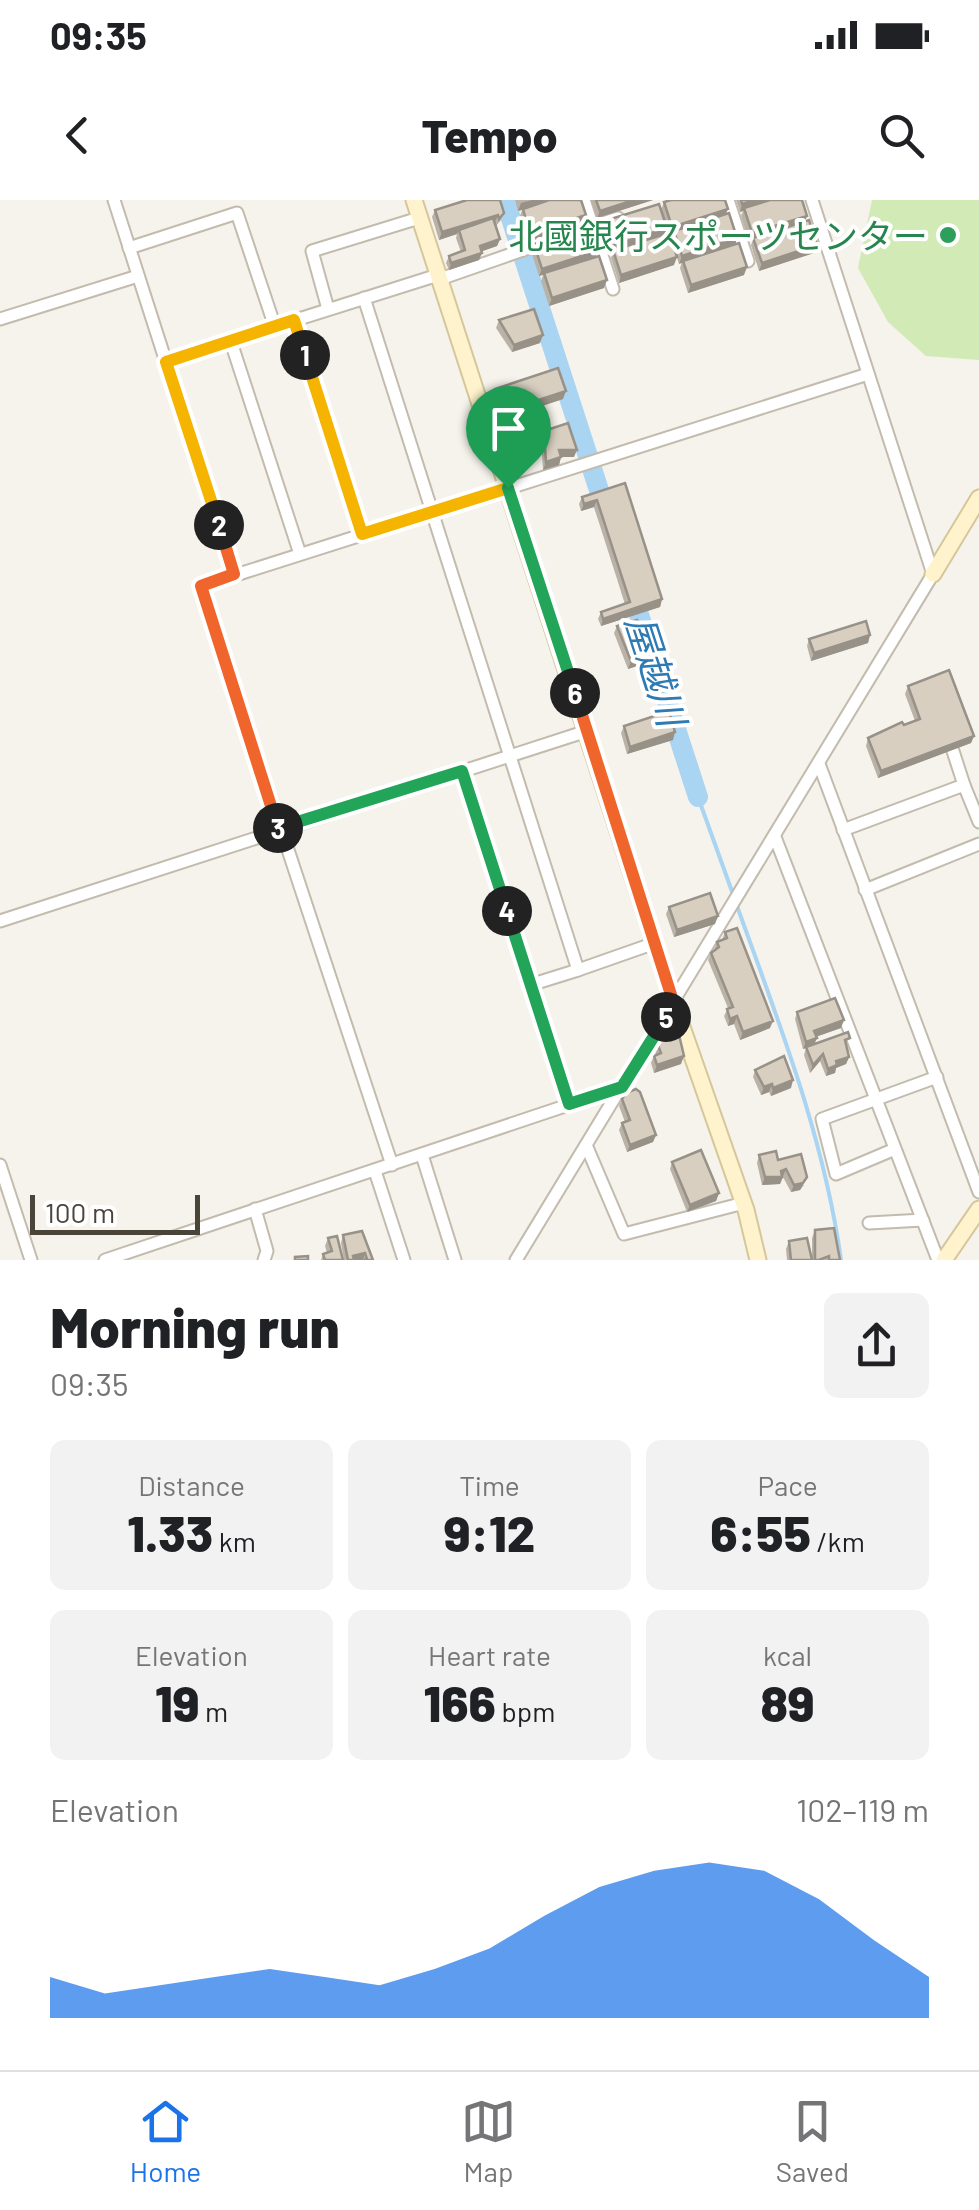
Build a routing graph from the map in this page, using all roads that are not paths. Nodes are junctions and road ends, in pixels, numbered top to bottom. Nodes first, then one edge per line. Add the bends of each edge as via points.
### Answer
1 (114, 200) edge
2 (414, 200) edge
3 (584, 200) edge
4 (728, 200) edge
5 (812, 200) edge
6 (625, 216) edge
7 (419, 218) junction
8 (592, 226) junction
9 (128, 248) junction
10 (748, 261) edge
11 (138, 276) junction
12 (439, 277) junction
13 (613, 289) dead end
14 (364, 298) junction
15 (328, 308) junction
16 (0, 319) edge
17 (294, 320) junction
18 (274, 327) junction
19 (231, 342) junction
20 (166, 362) junction
21 (868, 374) junction
22 (508, 488) junction
23 (979, 498) edge
24 (431, 513) junction
25 (362, 534) junction
26 (300, 554) junction
27 (234, 574) junction
28 (933, 574) junction
29 (587, 731) junction
30 (953, 751) edge
31 (511, 755) junction
32 (819, 764) junction
33 (462, 771) junction
34 (964, 785) junction
35 (979, 822) edge
36 (279, 830) junction
37 (843, 830) junction
38 (775, 836) junction
39 (979, 844) edge
40 (866, 890) junction
41 (0, 921) edge
42 (655, 943) junction
43 (578, 970) junction
44 (530, 984) junction
45 (674, 1004) junction
46 (937, 1077) junction
47 (622, 1087) junction
48 (876, 1099) junction
49 (569, 1104) junction
50 (586, 1145) junction
51 (895, 1149) junction
52 (422, 1155) junction
53 (392, 1164) junction
54 (0, 1165) edge
55 (374, 1171) junction
56 (979, 1192) edge
57 (744, 1203) junction
58 (255, 1209) junction
59 (979, 1210) edge
60 (923, 1220) junction
61 (869, 1223) dead end
62 (31, 1260) edge
63 (105, 1260) edge
64 (264, 1260) edge
65 (404, 1260) edge
66 (456, 1260) edge
67 (516, 1260) edge
68 (758, 1260) edge
69 (941, 1260) edge

1 - 9 street
2 - 7 street
3 - 8 street
4 - 10 street
5 - 21 street
6 - 8 street
7 - 12 street
7 - 15 street via 312,251
8 - 12 street
8 - 13 street
9 - 11 street
9 - 18 street via 237,214
11 - 16 street
11 - 20 street
12 - 14 street
12 - 22 street
14 - 15 street
14 - 24 street
15 - 17 street
17 - 18 street
17 - 25 street
18 - 19 street
19 - 20 street
19 - 26 street
20 - 27 street
21 - 22 street
21 - 28 street
22 - 24 street
22 - 29 street
23 - 28 street
24 - 25 street
24 - 31 street
25 - 26 street
26 - 27 street
27 - 36 street via 201,586
28 - 32 street
29 - 31 street
29 - 42 street
30 - 34 street
31 - 33 street
31 - 43 street
32 - 37 street
32 - 38 street
33 - 36 street
33 - 44 street
34 - 35 street
34 - 37 street
36 - 41 street
36 - 53 street
37 - 40 street
38 - 45 street
38 - 48 street
39 - 40 street
40 - 46 street
42 - 43 street
42 - 45 street
43 - 44 street
44 - 49 street
45 - 47 street
45 - 57 street
46 - 48 street
46 - 56 street
47 - 49 street
47 - 50 street
48 - 51 street
48 - 51 street via 822,1119 836,1174
49 - 52 street
50 - 57 street via 624,1234
50 - 67 street
51 - 60 street
52 - 53 street
52 - 66 street
53 - 55 street
54 - 62 street
55 - 58 street
55 - 65 street
57 - 68 street
58 - 63 street
58 - 64 street
59 - 69 street
60 - 61 street
60 - 69 street

